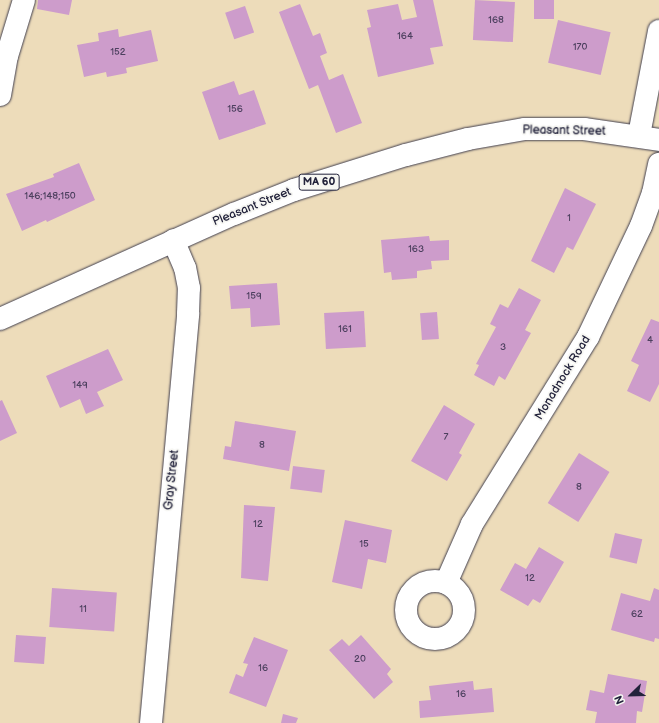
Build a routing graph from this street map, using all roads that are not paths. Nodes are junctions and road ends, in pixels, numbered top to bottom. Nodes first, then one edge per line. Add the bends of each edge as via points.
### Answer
1 (24, 0) edge
2 (659, 31) edge
3 (0, 94) edge
4 (649, 137) edge
5 (659, 164) edge
6 (173, 240) junction
7 (0, 319) edge
8 (446, 583) dead end
9 (151, 723) edge

1 - 3 street via 6,56
2 - 4 street
4 - 6 street, Pleasant Street / MA 60 via 584,129 525,129 468,139 356,169 301,188
5 - 8 street, Monadnock Road via 653,193 641,226 588,337 472,524
6 - 7 street, Pleasant Street / MA 60
6 - 9 street, Gray Street via 185,268 189,288 188,314

